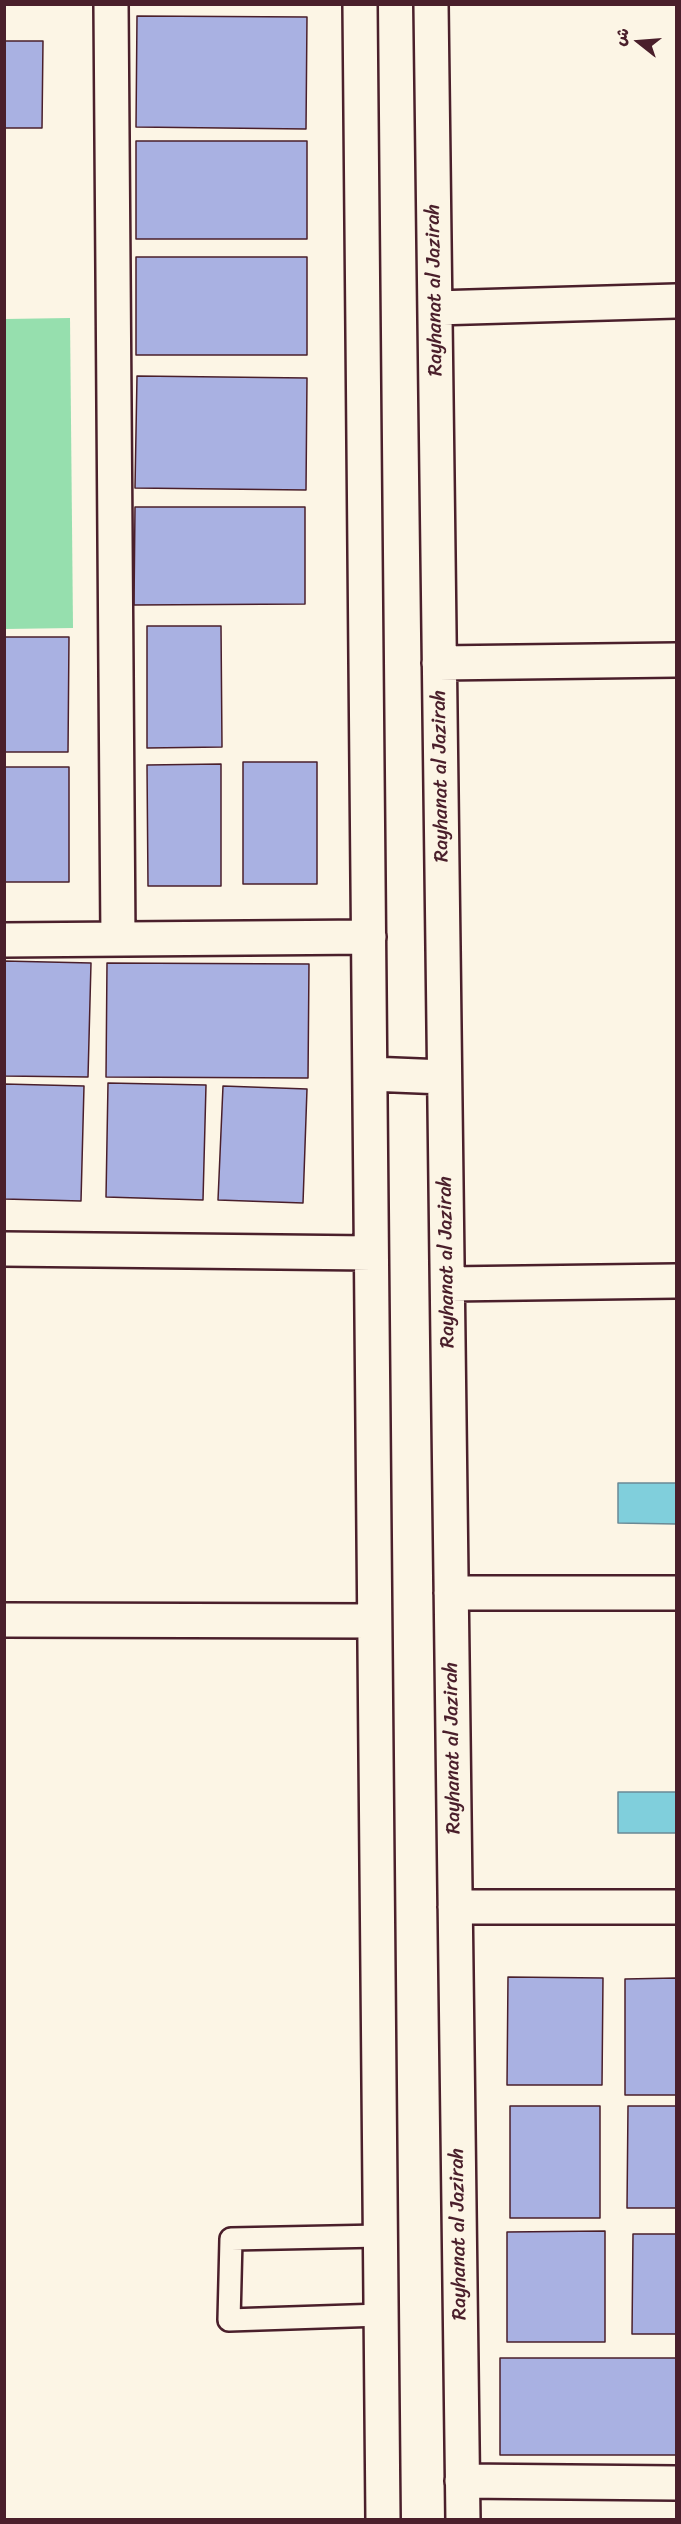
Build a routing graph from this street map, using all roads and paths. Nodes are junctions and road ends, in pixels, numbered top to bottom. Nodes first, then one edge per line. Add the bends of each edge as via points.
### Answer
1 (111, 4) edge
2 (360, 4) edge
3 (431, 4) edge
4 (676, 301) edge
5 (435, 308) junction
6 (676, 660) edge
7 (439, 663) junction
8 (369, 937) junction
9 (118, 939) junction
10 (4, 940) edge
11 (370, 1074) junction
12 (444, 1077) junction
13 (4, 1249) edge
14 (371, 1253) junction
15 (676, 1281) edge
16 (448, 1284) junction
17 (451, 1593) junction
18 (676, 1593) edge
19 (4, 1620) edge
20 (375, 1622) junction
21 (676, 1906) edge
22 (455, 1907) junction
23 (380, 2236) junction
24 (381, 2315) junction
25 (462, 2481) junction
26 (676, 2483) edge
27 (383, 2520) edge
28 (463, 2520) edge

1 - 9 street
2 - 8 street
3 - 5 street, Rayhanat al Jazirah
4 - 5 street
5 - 7 street, Rayhanat al Jazirah
6 - 7 street
7 - 12 street, Rayhanat al Jazirah
8 - 9 street
8 - 11 street
9 - 10 street
11 - 12 street
11 - 14 street
12 - 16 street, Rayhanat al Jazirah
13 - 14 street
14 - 20 street
15 - 16 street
16 - 17 street, Rayhanat al Jazirah
17 - 18 street
17 - 22 street, Rayhanat al Jazirah
19 - 20 street
20 - 23 street
21 - 22 street
22 - 25 street, Rayhanat al Jazirah
23 - 24 street
23 - 24 lane via 231,2239 229,2320
24 - 27 street
25 - 26 street
25 - 28 street, Rayhanat al Jazirah

